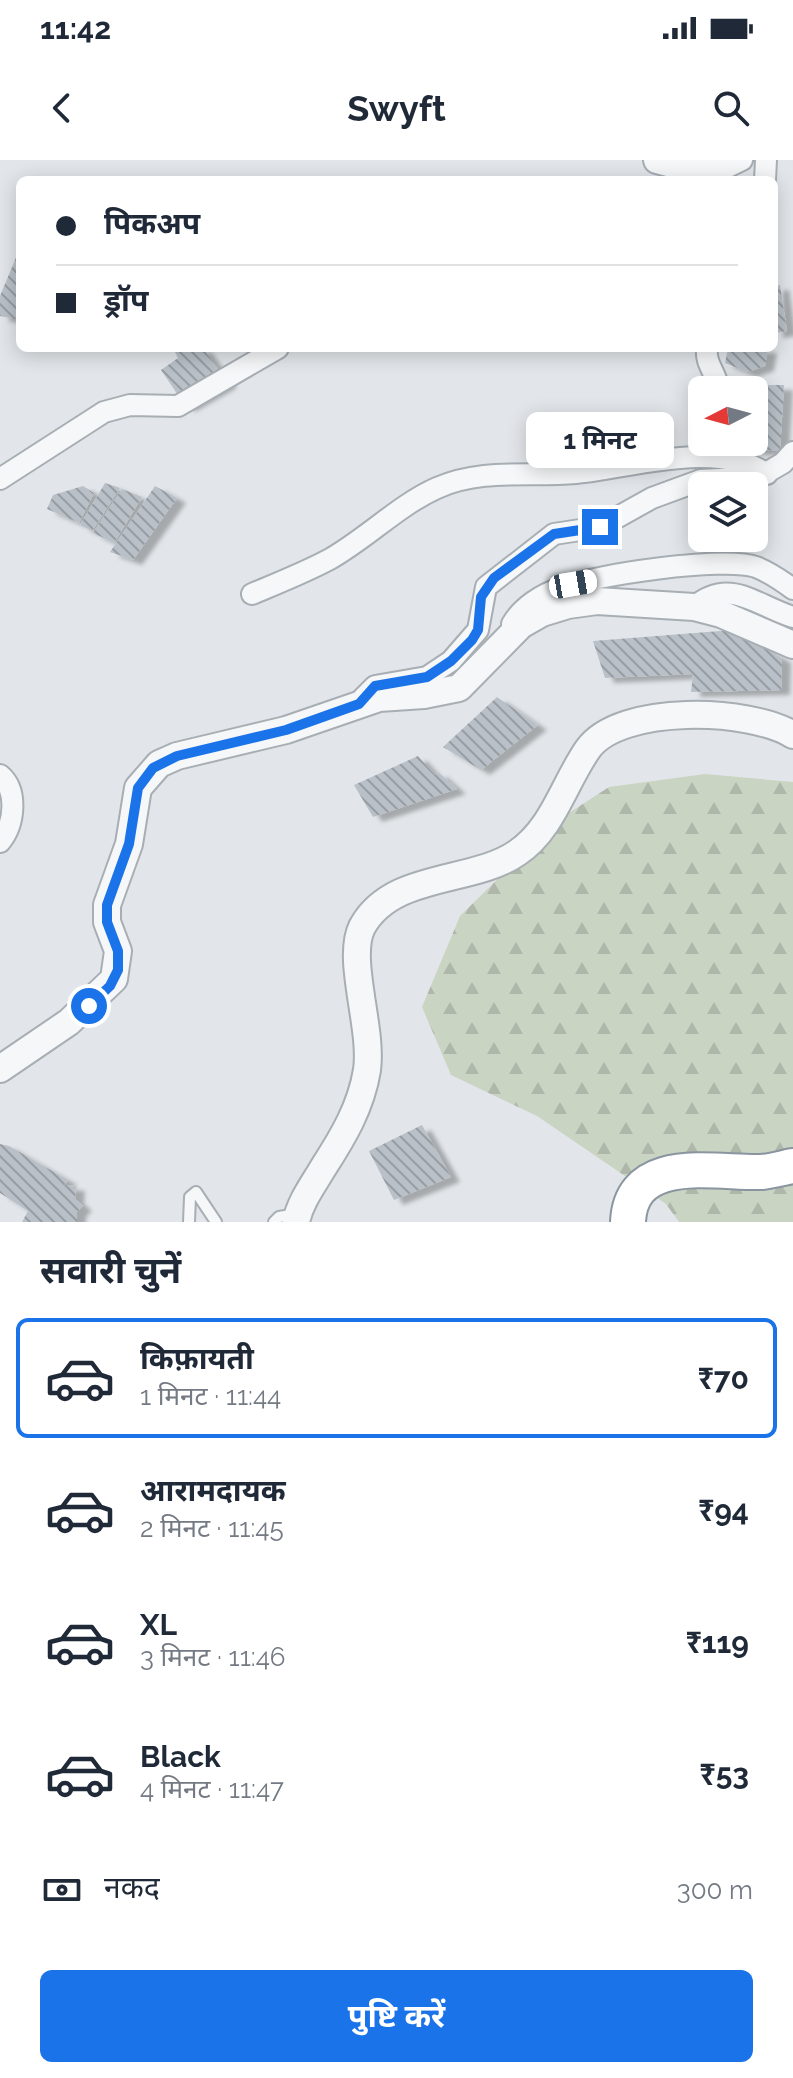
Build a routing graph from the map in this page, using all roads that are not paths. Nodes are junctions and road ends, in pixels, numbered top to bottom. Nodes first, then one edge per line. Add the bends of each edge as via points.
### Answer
1 (657, 160) edge
2 (729, 160) edge
3 (742, 160) edge
4 (709, 176) edge
5 (271, 352) edge
6 (707, 352) edge
7 (716, 376) edge
8 (688, 452) edge
9 (793, 452) edge
10 (722, 456) edge
11 (763, 472) edge
12 (768, 473) edge
13 (0, 479) edge
14 (688, 485) edge
15 (793, 589) edge
16 (252, 594) dead end
17 (694, 607) junction
18 (793, 617) edge
19 (505, 642) junction
20 (793, 645) edge
21 (359, 704) junction
22 (793, 735) edge
23 (0, 775) edge
24 (0, 842) edge
25 (0, 1069) edge
26 (793, 1166) edge
27 (289, 1219) edge
28 (189, 1222) edge
29 (216, 1222) edge
30 (628, 1222) edge

1 - 2 street via 686,168
3 - 4 street
5 - 13 street via 178,406 130,405 104,412
6 - 7 street
8 - 16 street via 572,474 501,473 454,482 419,498 329,559
9 - 12 street
10 - 11 street
14 - 21 street via 600,527 554,534 486,587 478,630 451,661 427,677 375,686
15 - 19 street via 755,567 731,564 573,584 520,613
17 - 18 street via 709,594 733,593
17 - 19 street via 597,601 568,605 521,625
17 - 20 street
19 - 21 street via 459,688
21 - 25 street via 286,730 177,756 153,768 138,788 129,844 107,905 118,951 114,979 69,1022
22 - 27 street via 734,716 626,724 589,747 542,828 515,855 410,889 371,914 357,940 369,1042 362,1097 347,1130
23 - 24 street via 8,784 12,809
26 - 30 highway via 762,1172 688,1169 660,1177 634,1197
28 - 29 lane via 190,1197 196,1192

